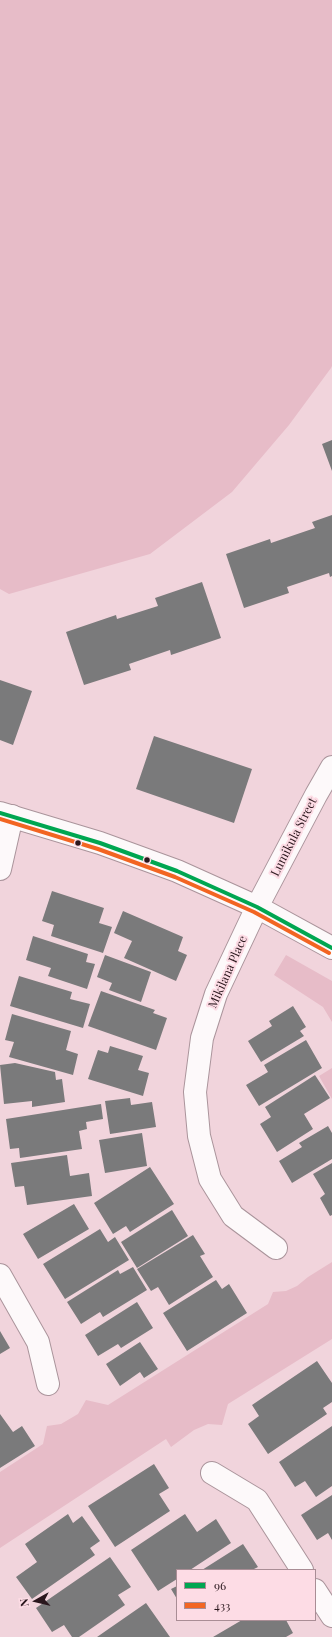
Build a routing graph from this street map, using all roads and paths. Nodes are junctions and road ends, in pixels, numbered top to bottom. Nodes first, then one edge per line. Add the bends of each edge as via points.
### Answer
1 (332, 767) edge
2 (6, 814) edge
3 (0, 869) edge
4 (257, 907) junction
5 (332, 948) edge
6 (276, 1248) dead end
7 (0, 1275) edge
8 (48, 1384) dead end
9 (212, 1473) dead end
10 (301, 1569) edge
11 (316, 1592) edge
12 (332, 1616) edge

1 - 4 street, Lumikula Street
2 - 3 street
2 - 4 street via 100,843 177,871
4 - 5 street
4 - 6 street, Mikilana Place via 216,994 202,1038 195,1092 199,1136 210,1179 233,1216
7 - 8 street via 38,1342
9 - 10 street via 257,1500
11 - 12 street

